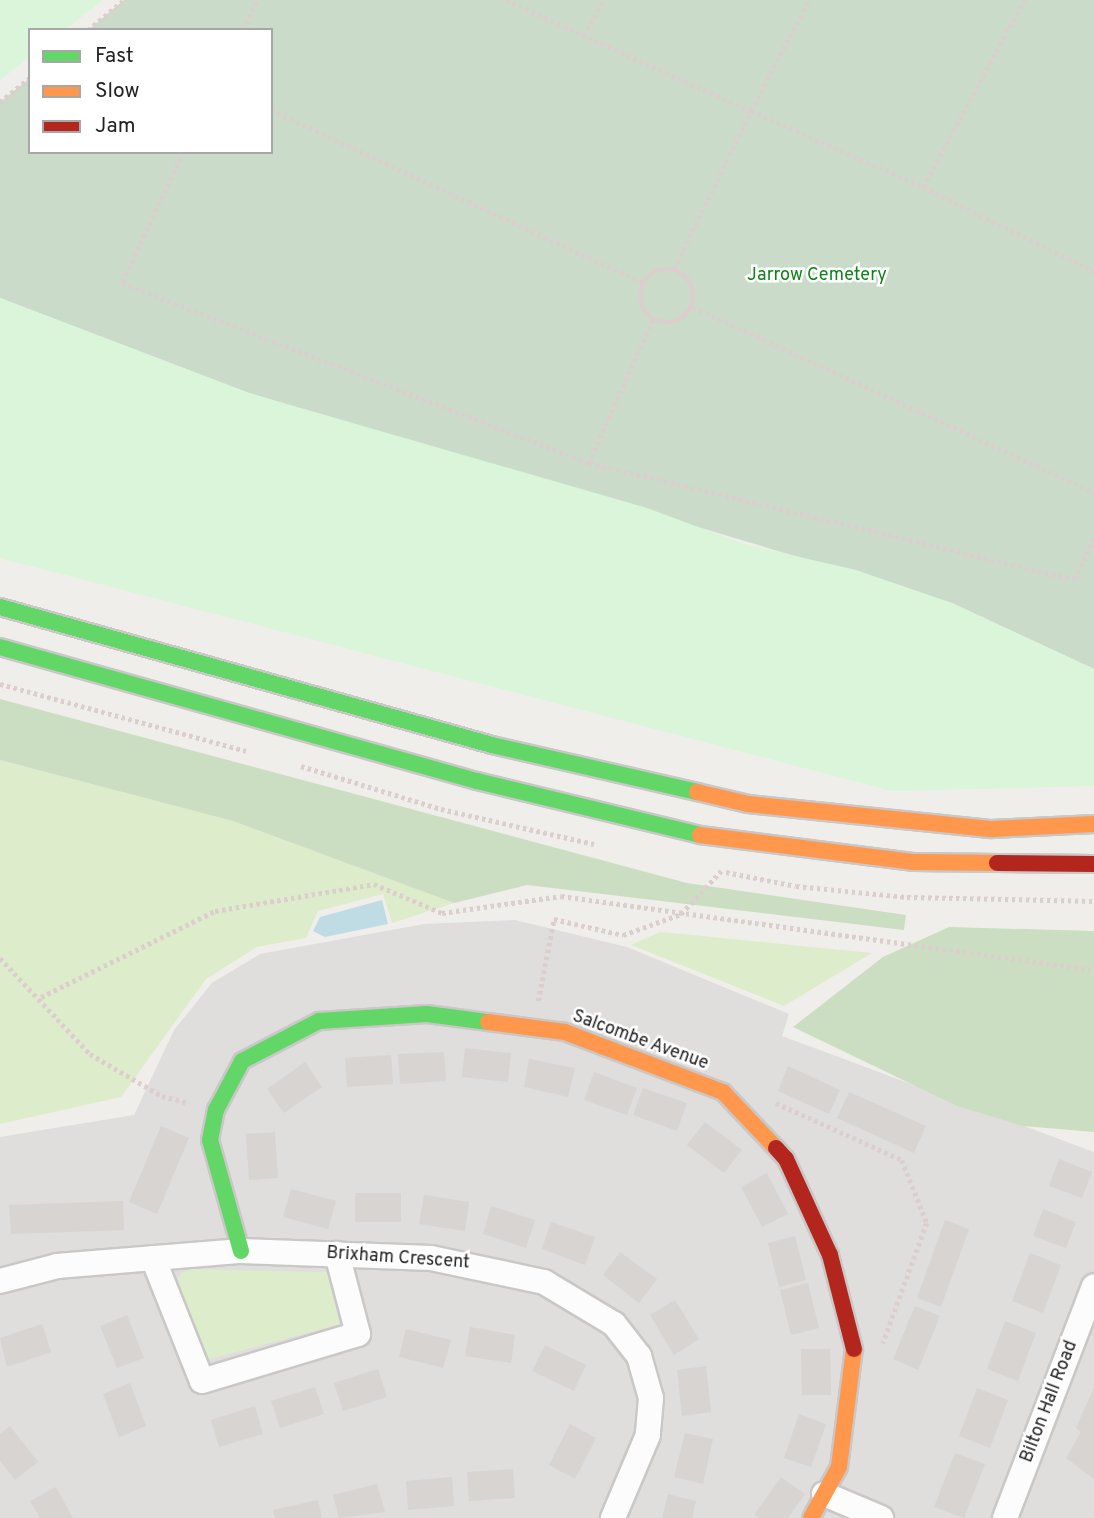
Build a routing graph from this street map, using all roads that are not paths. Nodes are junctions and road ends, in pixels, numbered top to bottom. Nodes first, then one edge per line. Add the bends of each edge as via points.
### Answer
1 (0, 607) edge
2 (0, 647) edge
3 (1094, 824) edge
4 (1094, 864) edge
5 (241, 1251) junction
6 (337, 1254) junction
7 (153, 1258) junction
8 (0, 1281) edge
9 (1094, 1286) edge
10 (824, 1494) junction
11 (613, 1518) edge
12 (811, 1518) edge
13 (881, 1518) edge
14 (1005, 1518) edge

1 - 3 main road via 492,745 748,804 992,829
2 - 4 main road via 477,781 692,834 914,862
5 - 6 street, Brixham Crescent
5 - 7 street, Brixham Crescent
5 - 10 main road, Salcombe Avenue via 210,1140 216,1110 242,1061 319,1021 428,1014 565,1032 723,1092 786,1159 830,1255 856,1356 839,1466
6 - 7 street via 358,1334 202,1381
6 - 11 street, Brixham Crescent via 488,1266 544,1282 614,1324 639,1356 651,1398 648,1435
7 - 8 street, Brixham Crescent via 57,1266
9 - 14 street, Bilton Hall Road
10 - 12 main road, Salcombe Avenue
10 - 13 street

